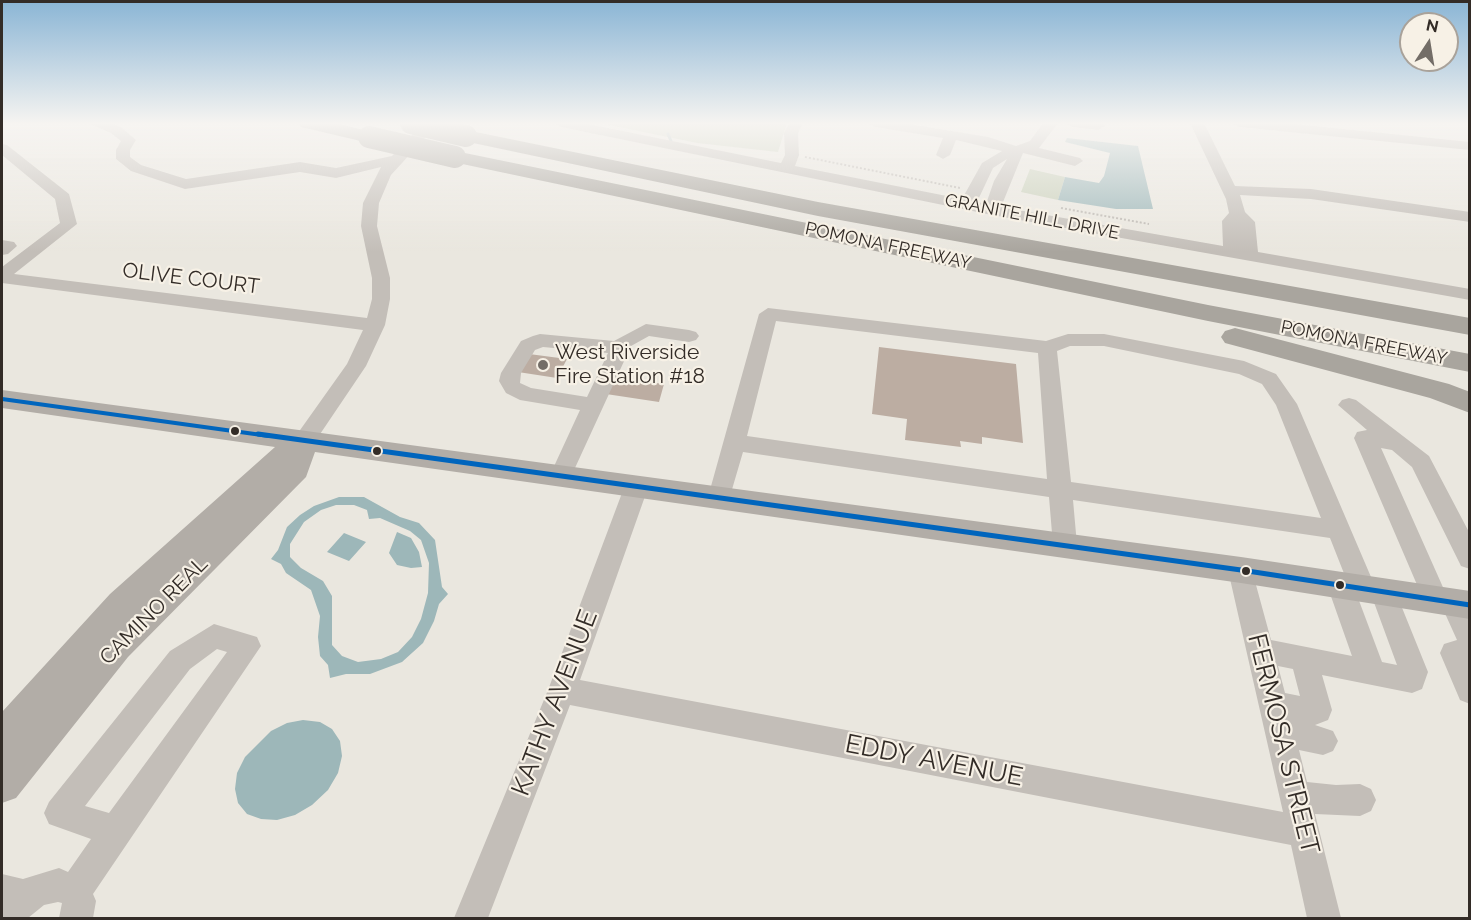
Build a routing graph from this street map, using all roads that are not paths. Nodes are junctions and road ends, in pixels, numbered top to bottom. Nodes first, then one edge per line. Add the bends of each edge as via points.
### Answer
1 (21, 166) edge
2 (133, 166) edge
3 (367, 166) edge
4 (389, 166) edge
5 (498, 166) edge
6 (610, 166) edge
7 (809, 166) edge
8 (989, 166) edge
9 (1001, 166) edge
10 (1216, 166) edge
11 (1008, 168) joint
12 (1228, 190) junction
13 (968, 205) junction
14 (992, 210) junction
15 (1237, 214) junction
16 (1470, 217) edge
17 (2, 245) edge
18 (2, 250) edge
19 (922, 253) junction
20 (1232, 253) junction
21 (1250, 256) junction
22 (2, 277) edge
23 (1470, 295) edge
24 (375, 325) junction
25 (1470, 327) edge
26 (689, 336) dead end
27 (620, 348) junction
28 (1047, 348) junction
29 (1470, 363) edge
30 (2, 399) edge
31 (1470, 403) edge
32 (593, 405) junction
33 (1349, 405) dead end
34 (304, 440) junction
35 (733, 442) junction
36 (1398, 443) junction
37 (561, 475) junction
38 (637, 485) junction
39 (1060, 489) junction
40 (720, 497) junction
41 (1340, 531) junction
42 (1065, 545) junction
43 (1469, 559) edge
44 (1241, 570) junction
45 (1362, 588) junction
46 (1453, 603) edge
47 (1470, 640) edge
48 (1261, 650) junction
49 (1470, 650) edge
50 (1304, 659) junction
51 (1372, 674) junction
52 (562, 690) junction
53 (1470, 691) edge
54 (1277, 719) junction
55 (11, 727) edge
56 (1323, 741) dead end
57 (2, 747) edge
58 (2, 784) edge
59 (1296, 796) junction
60 (1360, 800) dead end
61 (115, 831) junction
62 (1305, 832) junction
63 (11, 902) edge
64 (75, 905) edge
65 (471, 918) edge
66 (1324, 918) edge

1 - 22 street via 63,196 69,224
2 - 3 street via 185,184 300,167 336,173
4 - 24 street, CAMINO REAL via 371,203 369,226 381,278
5 - 19 highway, POMONA FREEWAY, bridge
6 - 25 highway, POMONA FREEWAY, bridge via 818,209
7 - 13 street, GRANITE HILL DRIVE
8 - 13 street
9 - 11 street
10 - 12 street
11 - 14 street
12 - 15 street
12 - 16 street via 1311,194
13 - 14 street, GRANITE HILL DRIVE
14 - 20 street, GRANITE HILL DRIVE
15 - 20 street via 1230,221
15 - 21 street via 1247,222
17 - 18 street via 8,246
19 - 29 highway, POMONA FREEWAY
19 - 31 highway via 980,276 1222,334 1439,391
20 - 21 street, GRANITE HILL DRIVE
21 - 23 street, GRANITE HILL DRIVE
22 - 24 street, OLIVE COURT
24 - 34 street, CAMINO REAL via 356,366
26 - 27 street via 646,330 623,342
27 - 32 street
27 - 32 street via 540,340 528,346 511,373 509,381 513,388 527,395
28 - 35 street via 768,314
28 - 39 street
28 - 41 street via 1068,340 1104,340 1244,368 1269,380 1282,394
30 - 34 main road
32 - 37 street
33 - 36 street
34 - 37 main road
34 - 55 main road, CAMINO REAL via 269,466 122,604
34 - 58 main road, CAMINO REAL via 296,469 116,646
35 - 39 street
35 - 40 street
36 - 43 street via 1421,462
36 - 46 street via 1365,438
37 - 38 main road
38 - 40 main road
38 - 52 street, KATHY AVENUE
39 - 41 street
39 - 42 street
40 - 42 main road
41 - 45 street
42 - 44 main road
44 - 45 main road
44 - 48 street, FERMOSA STREET
45 - 46 main road
45 - 51 street
45 - 51 street via 1414,672 1412,680
46 - 47 street
48 - 50 street
48 - 54 street, FERMOSA STREET
49 - 53 street via 1454,653
50 - 51 street
50 - 54 street via 1317,710
52 - 62 street, EDDY AVENUE
52 - 65 street, KATHY AVENUE
54 - 56 street
54 - 59 street, FERMOSA STREET
55 - 57 main road, CAMINO REAL
59 - 60 street
59 - 62 street, FERMOSA STREET
61 - 61 street via 219,685 247,646 213,636 180,660 60,813
61 - 64 street
62 - 66 street, FERMOSA STREET
63 - 64 street via 59,885

